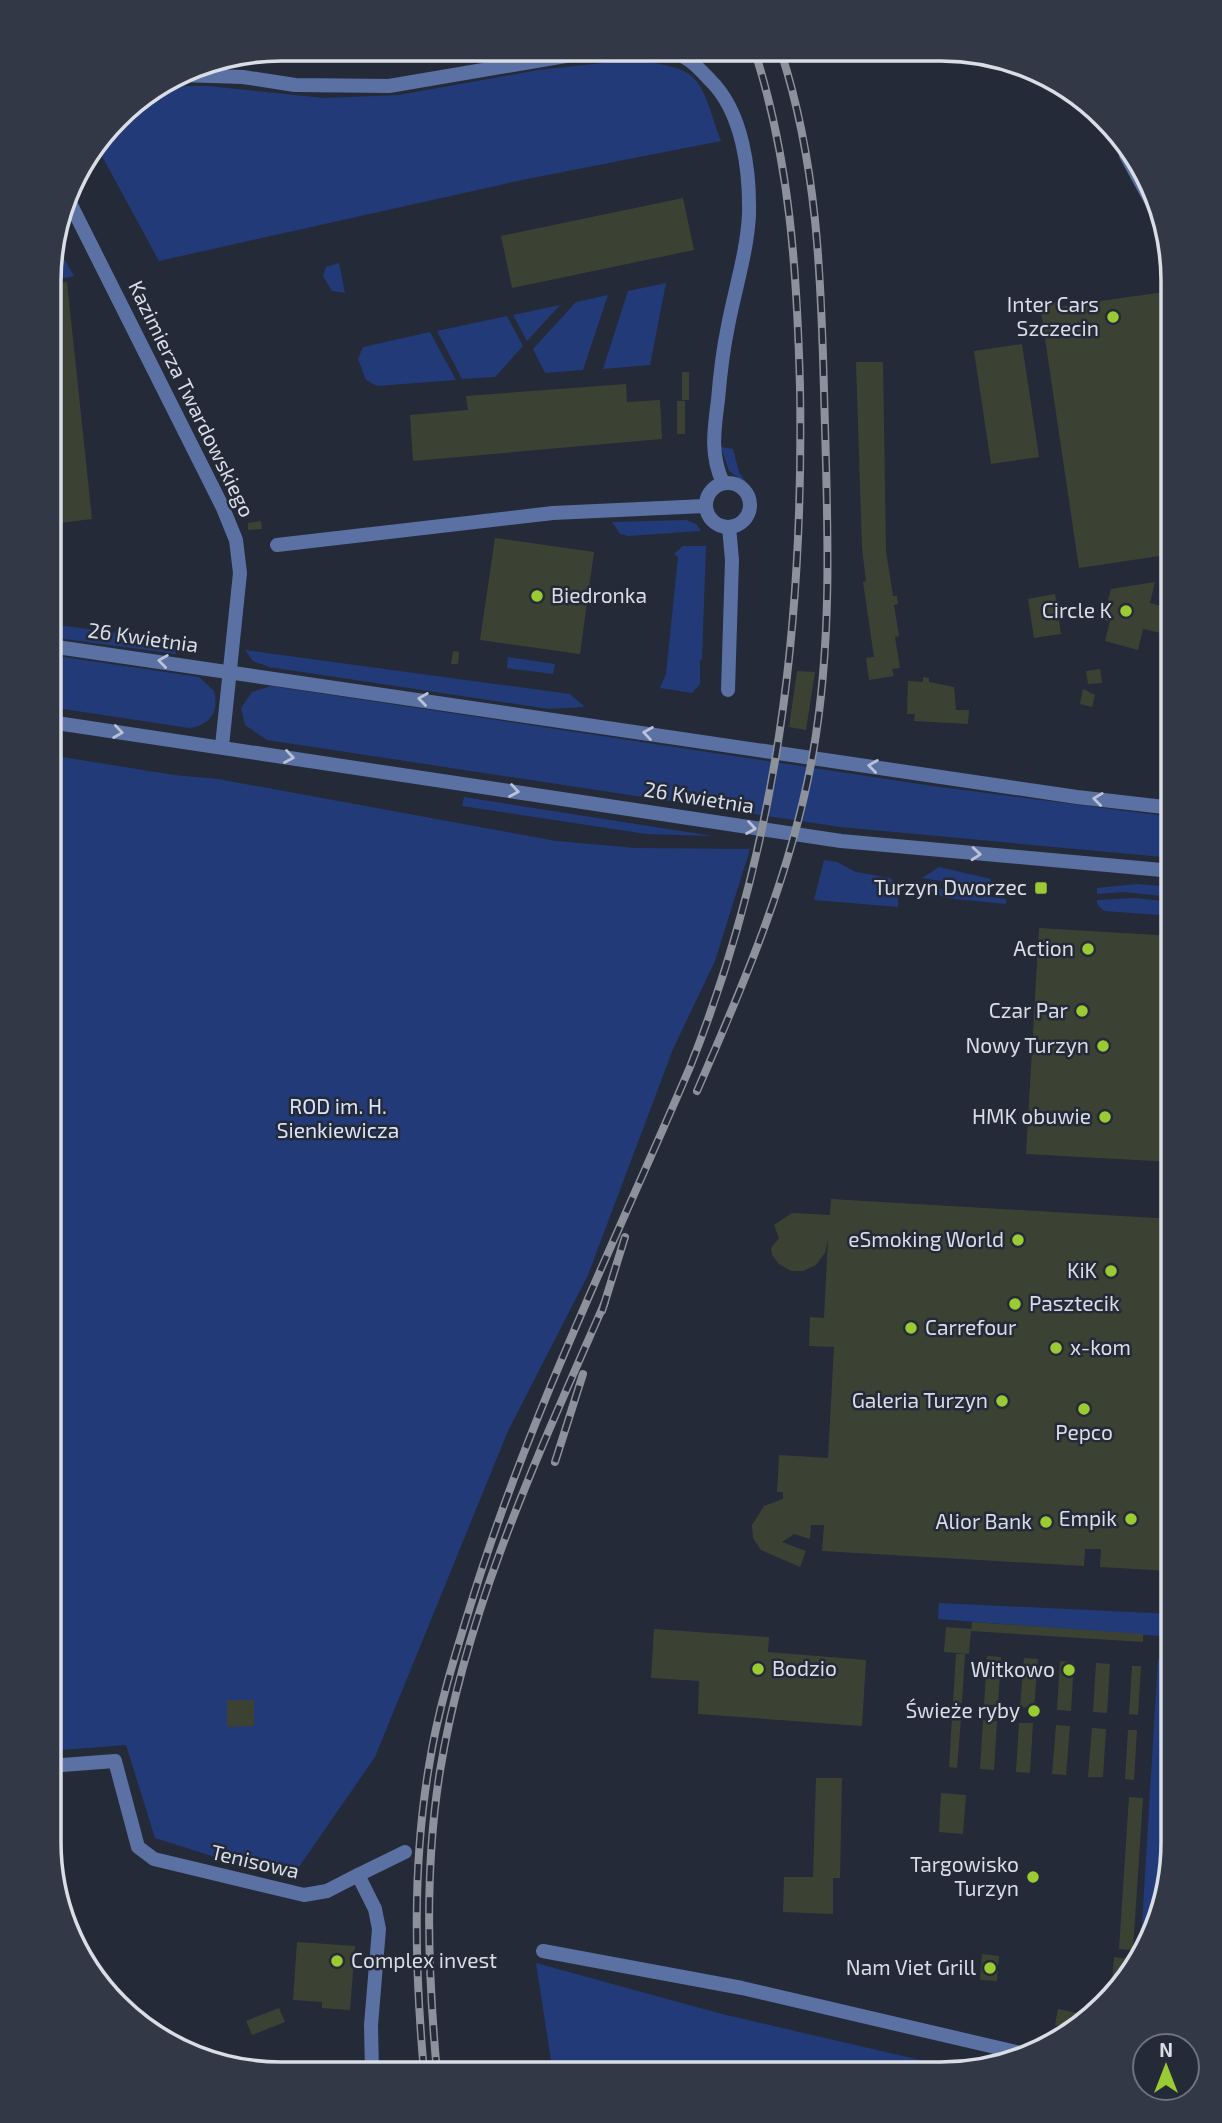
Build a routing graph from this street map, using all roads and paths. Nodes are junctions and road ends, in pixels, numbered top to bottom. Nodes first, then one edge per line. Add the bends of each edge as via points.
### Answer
1 (536, 61) edge
2 (690, 61) edge
3 (203, 76) edge
4 (73, 209) edge
5 (723, 483) junction
6 (705, 506) junction
7 (729, 527) junction
8 (277, 545) dead end
9 (61, 648) edge
10 (230, 671) junction
11 (728, 690) dead end
12 (61, 724) edge
13 (222, 746) junction
14 (1161, 807) edge
15 (1161, 870) edge
16 (61, 1765) edge
17 (405, 1852) dead end
18 (358, 1875) junction
19 (543, 1951) dead end
20 (999, 2054) edge
21 (372, 2062) edge

1 - 3 street via 389,86 295,85
2 - 5 street via 716,85 730,108 747,184 747,236 727,326 713,440 714,460
4 - 10 street, Kazimierza Twardowskiego via 233,531 240,573
5 - 6 street via 710,491
5 - 7 street via 742,488 750,505 746,518
6 - 7 street via 712,522
6 - 8 street via 553,513
7 - 11 street
10 -> 9 street, 26 Kwietnia
10 - 13 street
14 -> 10 street, 26 Kwietnia
12 -> 13 street, 26 Kwietnia
13 -> 15 street, 26 Kwietnia via 841,841
16 - 18 street, Tenisowa via 115,1761 138,1847 154,1859 304,1895 327,1891
17 - 18 street
18 - 21 street via 375,1909 379,1929
19 - 20 street via 730,1985

